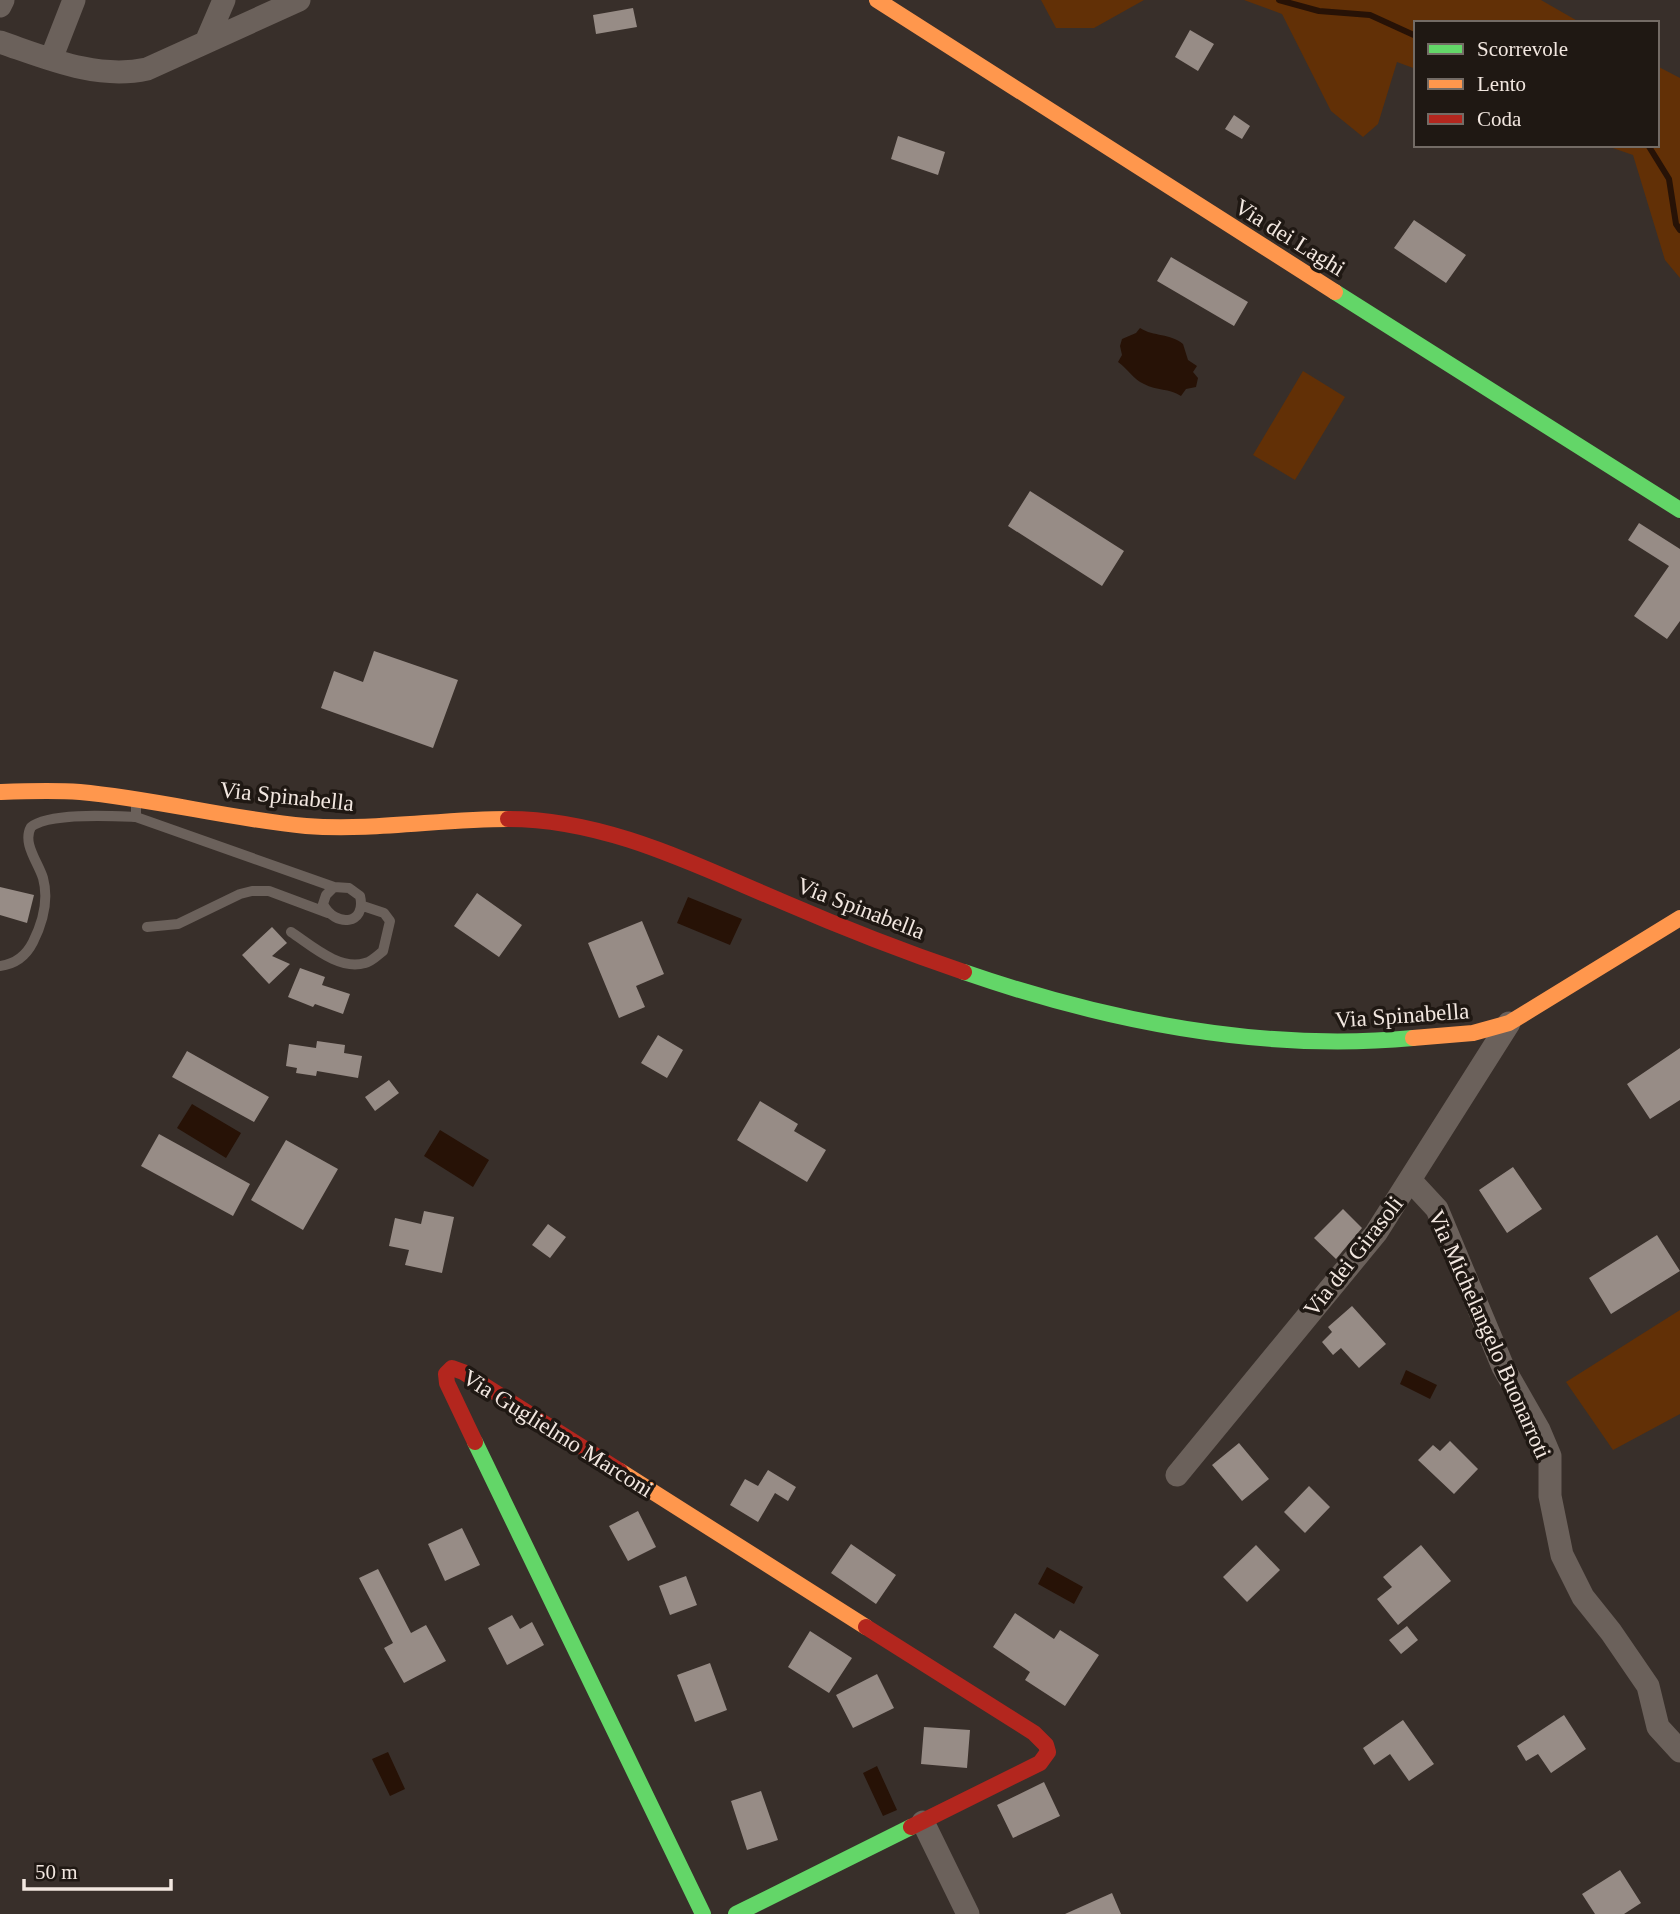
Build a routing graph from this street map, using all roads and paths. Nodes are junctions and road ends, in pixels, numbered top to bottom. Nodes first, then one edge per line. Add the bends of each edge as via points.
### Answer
1 (3, 0) edge
2 (74, 0) edge
3 (224, 0) edge
4 (299, 0) edge
5 (877, 0) edge
6 (0, 6) edge
7 (0, 42) edge
8 (206, 42) junction
9 (51, 59) junction
10 (1680, 510) edge
11 (0, 792) edge
12 (136, 800) junction
13 (136, 817) junction
14 (334, 887) junction
15 (363, 906) junction
16 (328, 913) junction
17 (1680, 918) edge
18 (146, 927) dead end
19 (291, 932) dead end
20 (0, 966) edge
21 (1509, 1023) junction
22 (1411, 1181) junction
23 (1177, 1475) dead end
24 (1680, 1751) edge
25 (923, 1822) junction
26 (703, 1914) edge
27 (736, 1914) edge
28 (968, 1914) edge

1 - 6 street
2 - 9 street
3 - 8 street
4 - 8 street
5 - 10 street, Via dei Laghi
7 - 9 street
8 - 9 street via 133,72 92,71
11 - 12 street, Via Spinabella
12 - 13 lane
12 - 21 street, Via Spinabella via 313,826 530,821 583,827 639,843 808,913 1002,985 1184,1027 1338,1043 1472,1034
13 - 14 lane
13 - 20 lane via 85,815 31,827 27,840 43,880 41,925 30,949 19,960
14 - 15 lane via 349,888 360,896
14 - 16 lane via 323,904
15 - 16 lane via 348,921
15 - 19 lane via 384,913 390,921 383,951 366,963 336,961
16 - 18 lane via 269,891 252,891 178,924
17 - 21 street, Via Spinabella
21 - 22 street, Via dei Girasoli
22 - 23 street, Via dei Girasoli via 1376,1233
22 - 24 street, Via Michelangelo Buonarroti via 1437,1209 1503,1367 1550,1456 1550,1496 1562,1555 1583,1597 1648,1686 1658,1727
25 - 26 street, Via Guglielmo Marconi via 1042,1761 1048,1752 1046,1745 1034,1733 452,1368 446,1374 447,1383
25 - 27 street, Via Guglielmo Marconi
25 - 28 street

